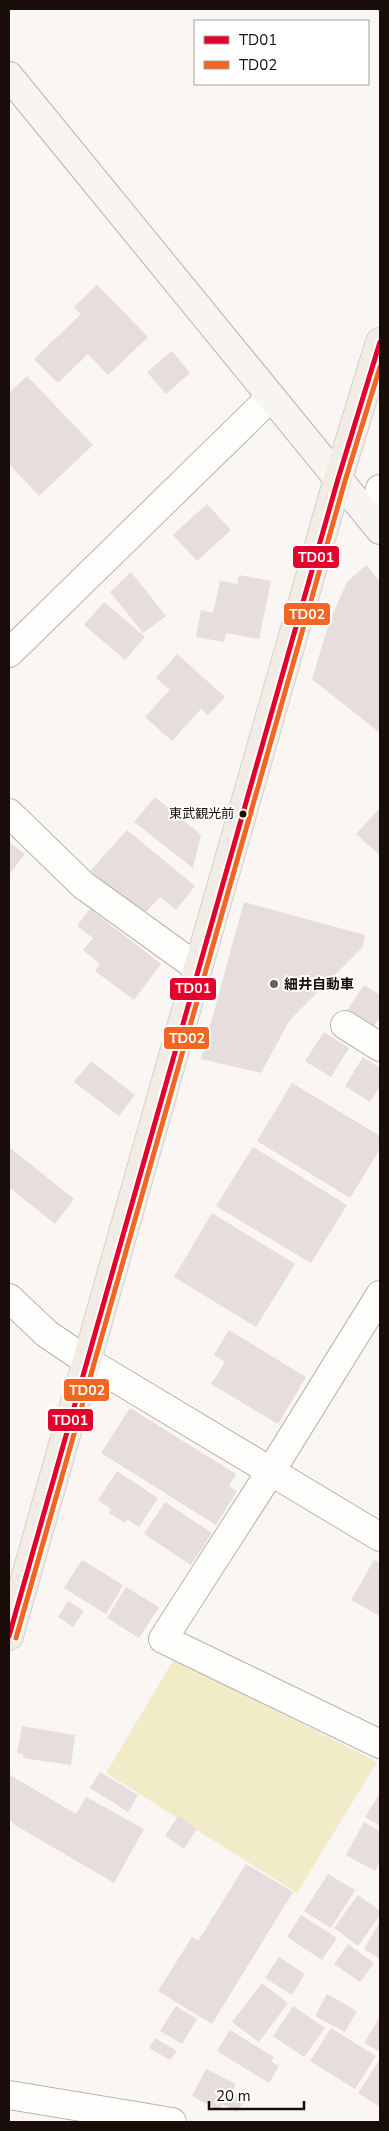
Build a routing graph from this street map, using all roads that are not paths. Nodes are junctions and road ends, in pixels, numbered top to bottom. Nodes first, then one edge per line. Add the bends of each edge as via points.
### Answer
1 (9, 76) edge
2 (380, 342) edge
3 (271, 397) junction
4 (338, 479) junction
5 (380, 489) edge
6 (376, 525) edge
7 (9, 653) edge
8 (9, 813) edge
9 (198, 968) junction
10 (345, 1025) dead end
11 (380, 1047) edge
12 (380, 1295) edge
13 (9, 1298) edge
14 (87, 1361) junction
15 (271, 1471) junction
16 (380, 1537) edge
17 (9, 1636) edge
18 (380, 1744) edge
19 (9, 2095) edge
20 (172, 2122) edge

1 - 3 street
2 - 4 main road
3 - 4 street
3 - 7 street
4 - 6 street
4 - 9 main road
5 - 6 street
8 - 9 street via 83,886
9 - 14 main road
10 - 11 street
12 - 15 street
13 - 14 street via 47,1334
14 - 15 street
14 - 17 main road
15 - 16 street
15 - 18 street via 163,1639
19 - 20 street

